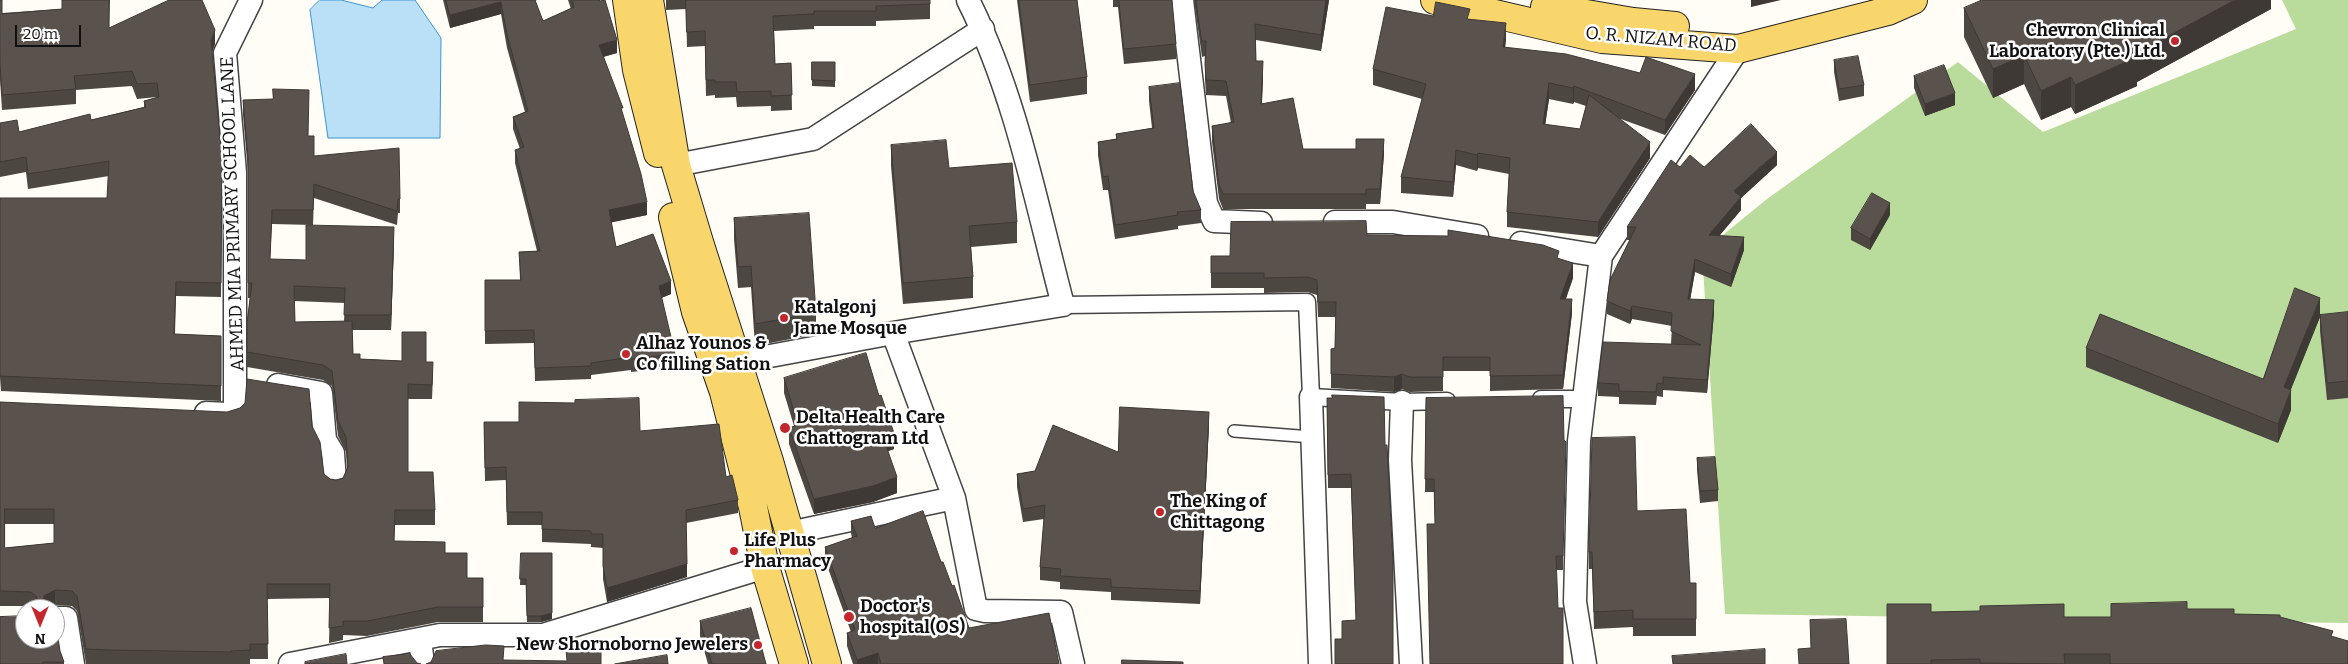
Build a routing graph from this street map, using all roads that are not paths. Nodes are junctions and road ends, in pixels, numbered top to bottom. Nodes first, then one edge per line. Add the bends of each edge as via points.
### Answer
1 (251, 0) edge
2 (627, 0) edge
3 (649, 0) edge
4 (968, 0) edge
5 (1182, 0) edge
6 (1435, 0) edge
7 (1514, 0) edge
8 (1860, 0) edge
9 (1914, 0) edge
10 (1604, 19) edge
11 (983, 30) junction
12 (1738, 49) junction
13 (676, 165) junction
14 (1286, 222) edge
15 (1315, 222) edge
16 (1601, 256) junction
17 (1063, 304) junction
18 (893, 333) junction
19 (738, 362) junction
20 (235, 378) junction
21 (1311, 398) junction
22 (1525, 399) edge
23 (1584, 399) junction
24 (1459, 400) edge
25 (1402, 402) junction
26 (188, 412) edge
27 (1234, 431) dead end
28 (1312, 437) junction
29 (335, 482) edge
30 (954, 498) junction
31 (789, 533) junction
32 (765, 567) junction
33 (65, 618) edge
34 (420, 639) junction
35 (73, 664) edge
36 (290, 664) edge
37 (423, 664) edge
38 (794, 664) edge
39 (827, 664) edge
40 (1073, 664) edge
41 (1320, 664) edge
42 (1411, 664) edge
43 (1585, 664) edge

1 - 20 street, AHMED MIA PRIMARY SCHOOL LANE via 225,53 235,172
2 - 32 main road via 637,70 696,312 724,392
3 - 13 main road
4 - 11 street
5 - 14 street via 1206,203 1214,221
6 - 10 main road, O. R. NIZAM ROAD
7 - 10 main road
8 - 10 main road via 1740,32
9 - 12 main road, O. R. NIZAM ROAD via 1888,11
10 - 12 main road, O. R. NIZAM ROAD
11 - 13 street via 813,139
11 - 17 street via 1011,106
12 - 16 street
13 - 19 main road
15 - 16 street via 1393,222
16 - 23 street
17 - 18 street
17 - 21 street via 1307,302
18 - 19 street
18 - 30 street
19 - 31 main road via 770,460
20 - 26 street via 234,412
20 - 29 street, AHMED MIA PRIMARY SCHOOL LANE via 321,393 324,440 333,453
21 - 25 street
21 - 28 street
22 - 23 street
23 - 43 street via 1579,441 1576,602
24 - 25 street
25 - 42 street via 1400,460
27 - 28 lane
28 - 41 street
30 - 31 street
30 - 40 street via 976,609 1061,612
31 - 39 main road
32 - 34 street via 543,635 440,635
32 - 38 main road
33 - 35 street
34 - 36 street
34 - 37 street

